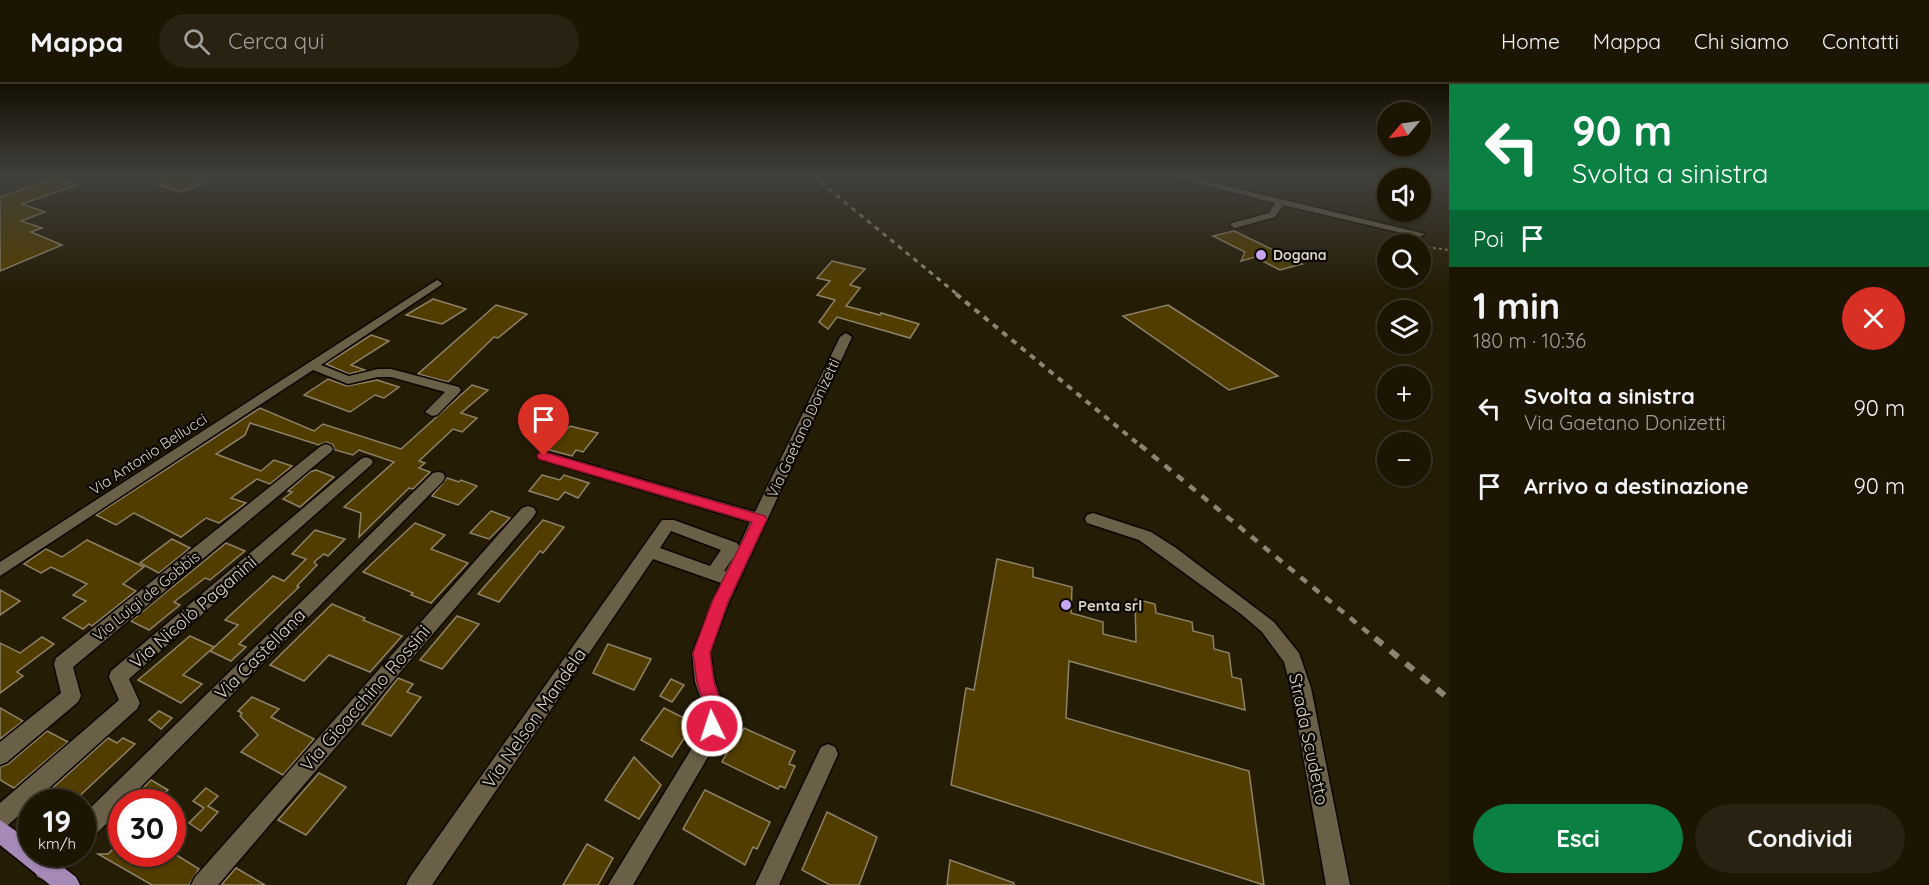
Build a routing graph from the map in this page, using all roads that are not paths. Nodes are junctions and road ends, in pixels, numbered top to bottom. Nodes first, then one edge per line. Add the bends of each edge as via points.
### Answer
1 (1273, 213) edge
2 (1333, 213) edge
3 (1235, 225) dead end
4 (1398, 229) junction
5 (1407, 234) edge
6 (1420, 234) dead end
7 (437, 283) dead end
8 (846, 336) dead end
9 (314, 366) junction
10 (432, 412) dead end
11 (326, 449) dead end
12 (544, 456) dead end
13 (366, 462) dead end
14 (438, 477) dead end
15 (528, 512) dead end
16 (760, 519) junction
17 (1093, 519) dead end
18 (649, 551) junction
19 (0, 570) edge
20 (713, 574) junction
21 (732, 579) junction
22 (828, 754) dead end
23 (0, 755) edge
24 (0, 817) edge
25 (96, 817) edge
26 (0, 831) edge
27 (18, 841) edge
28 (57, 867) edge
29 (68, 885) edge
30 (203, 885) edge
31 (418, 885) edge
32 (620, 885) edge
33 (767, 885) edge
34 (1338, 885) edge

1 - 3 street
2 - 4 street
4 - 5 street
4 - 6 street
7 - 9 street, Via Antonio Bellucci
8 - 16 street, Via Gaetano Donizetti
9 - 10 street via 348,380 391,373 454,390
9 - 19 street, Via Antonio Bellucci
11 - 23 street, Via Luigi de Gobbis via 63,664 71,696
12 - 16 street
13 - 24 street, Via Nicolò Paganini via 118,677 130,703
14 - 25 street, Via Castellana
15 - 30 street, Via Gioacchino Rossini
16 - 21 street, Via Gaetano Donizetti
17 - 34 street, Strada Scudetto via 1145,536 1170,552 1268,627 1292,659 1301,688
18 - 20 street
18 - 20 street, Via Nelson Mandela via 668,524 731,547
18 - 31 street, Via Nelson Mandela
20 - 21 street
21 - 32 street, Via Gaetano Donizetti via 701,653 705,682 716,714 709,738
22 - 33 street
26 - 27 main road
28 - 29 main road

